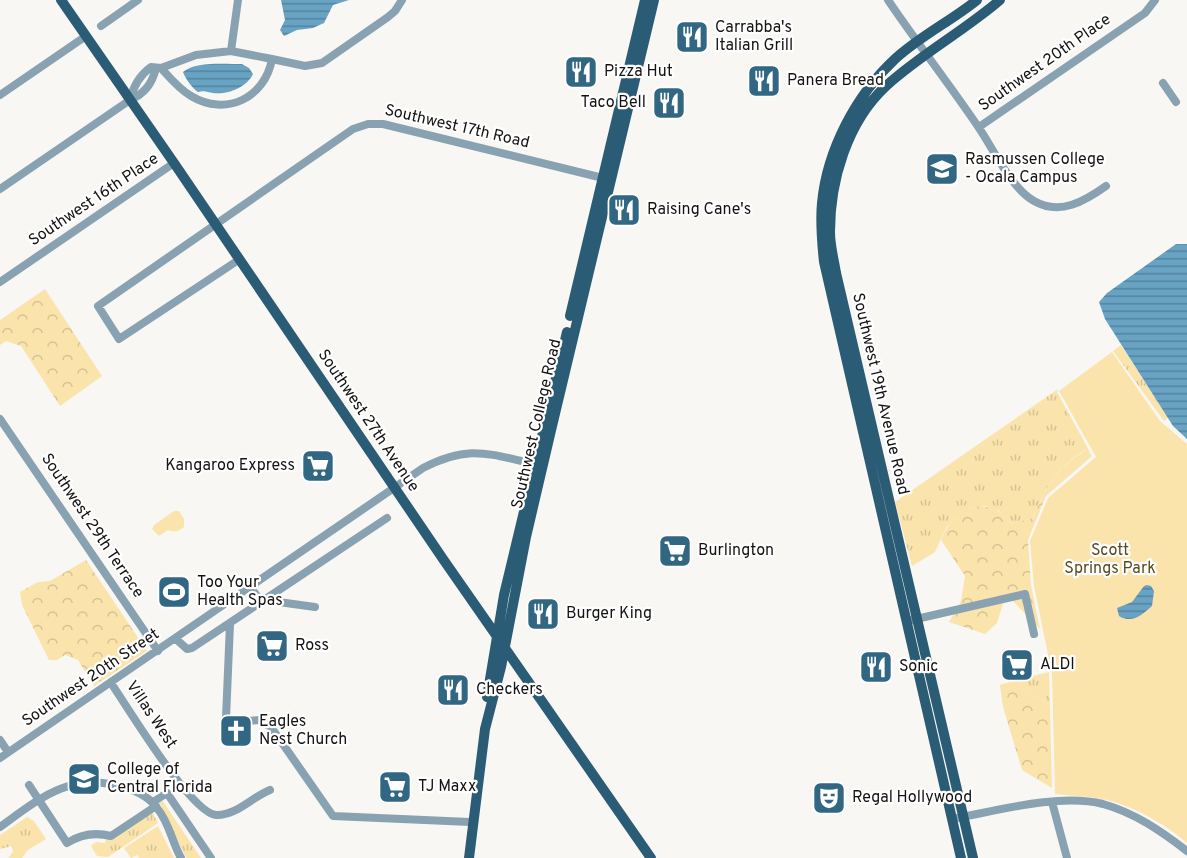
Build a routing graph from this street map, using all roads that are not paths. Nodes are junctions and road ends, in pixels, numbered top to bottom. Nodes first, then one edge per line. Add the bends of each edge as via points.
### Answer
1 (61, 0) edge
2 (138, 0) edge
3 (238, 0) edge
4 (402, 0) edge
5 (645, 0) edge
6 (654, 0) edge
7 (888, 0) edge
8 (977, 0) edge
9 (1000, 0) edge
10 (1155, 0) edge
11 (101, 26) dead end
12 (86, 36) junction
13 (916, 42) junction
14 (231, 51) junction
15 (926, 55) junction
16 (272, 59) junction
17 (158, 68) junction
18 (141, 77) junction
19 (150, 82) junction
20 (1163, 84) dead end
21 (0, 95) edge
22 (130, 100) junction
23 (1176, 102) dead end
24 (979, 127) junction
25 (174, 163) junction
26 (607, 178) junction
27 (1106, 186) dead end
28 (0, 189) edge
29 (216, 224) junction
30 (240, 259) junction
31 (0, 282) edge
32 (0, 418) edge
33 (539, 465) junction
34 (394, 487) junction
35 (387, 518) dead end
36 (250, 587) junction
37 (264, 600) junction
38 (315, 607) dead end
39 (911, 620) junction
40 (230, 624) junction
41 (1034, 634) dead end
42 (496, 635) junction
43 (176, 639) junction
44 (504, 647) junction
45 (158, 651) junction
46 (111, 683) junction
47 (0, 740) edge
48 (8, 752) junction
49 (0, 758) edge
50 (29, 785) dead end
51 (270, 790) dead end
52 (39, 799) junction
53 (1052, 802) junction
54 (154, 804) junction
55 (957, 818) junction
56 (470, 822) junction
57 (0, 826) edge
58 (1187, 851) edge
59 (181, 858) edge
60 (211, 858) edge
61 (467, 858) edge
62 (651, 858) edge
63 (961, 858) edge
64 (973, 858) edge
65 (1067, 858) edge

1 - 12 main road, Southwest 27th Avenue
2 - 11 street
3 - 14 street
4 - 16 street via 388,17 322,63 305,66
5 - 26 main road, Southwest College Road
6 - 26 main road, Southwest College Road
7 - 13 street
8 - 13 main road, Southwest 19th Avenue Road
9 - 15 main road, Southwest 19th Avenue Road
10 - 24 street, Southwest 20th Place via 1145,12
12 - 21 street
12 - 22 main road, Southwest 27th Avenue
13 - 15 street
13 - 39 main road, Southwest 19th Avenue Road via 877,79 846,124 828,168 821,233 824,262
14 - 16 street
14 - 17 street via 196,55
15 - 24 street
15 - 39 main road, Southwest 19th Avenue Road via 884,88 859,122 843,154 832,195 830,234
16 - 17 street via 258,91 241,101 216,105 192,97
17 - 18 street via 151,67
17 - 19 street
18 - 19 street
18 - 22 street
19 - 22 street via 140,96
20 - 23 street
22 - 25 main road, Southwest 27th Avenue
22 - 28 street
24 - 27 street via 1020,189 1034,201 1063,207 1077,204
25 - 29 main road, Southwest 27th Avenue
25 - 31 street, Southwest 16th Place
26 - 29 street, Southwest 17th Road via 383,124 368,124 354,129
26 - 33 main road, Southwest College Road
29 - 30 main road, Southwest 27th Avenue
29 - 30 street, Southwest 17th Road via 98,306 108,323 119,339
30 - 34 main road, Southwest 27th Avenue
32 - 45 street, Southwest 29th Terrace
33 - 34 street, Southwest 20th Street via 480,452 461,453 441,459
33 - 42 main road, Southwest College Road
33 - 44 main road, Southwest College Road
34 - 36 street, Southwest 20th Street
34 - 42 main road, Southwest 27th Avenue
35 - 37 street
36 - 37 street
36 - 43 street, Southwest 20th Street
37 - 38 street
37 - 40 street
39 - 41 street via 1025,594
39 - 55 main road, Southwest 19th Avenue Road
40 - 43 street via 192,648 187,649
40 - 56 street via 226,718 230,723 259,720 271,727 333,816
42 - 44 main road, Southwest 27th Avenue
42 - 56 main road, Southwest College Road
43 - 45 street, Southwest 20th Street
44 - 61 main road, Southwest College Road via 485,729
44 - 62 main road, Southwest 27th Avenue
45 - 46 street, Southwest 20th Street
46 - 48 street, Southwest 20th Street
46 - 51 street, Villas West via 200,807 215,815 236,810
47 - 48 street
48 - 49 street, Southwest 20th Street
50 - 52 street
52 - 54 street via 68,785 96,782 124,787
52 - 54 street via 67,843 93,834 111,836
52 - 57 street
53 - 55 street
53 - 58 street via 1101,804 1126,812 1159,829
53 - 65 street
54 - 59 street
54 - 60 street via 166,793
55 - 63 main road, Southwest 19th Avenue Road
55 - 64 main road, Southwest 19th Avenue Road
56 - 61 main road, Southwest College Road

